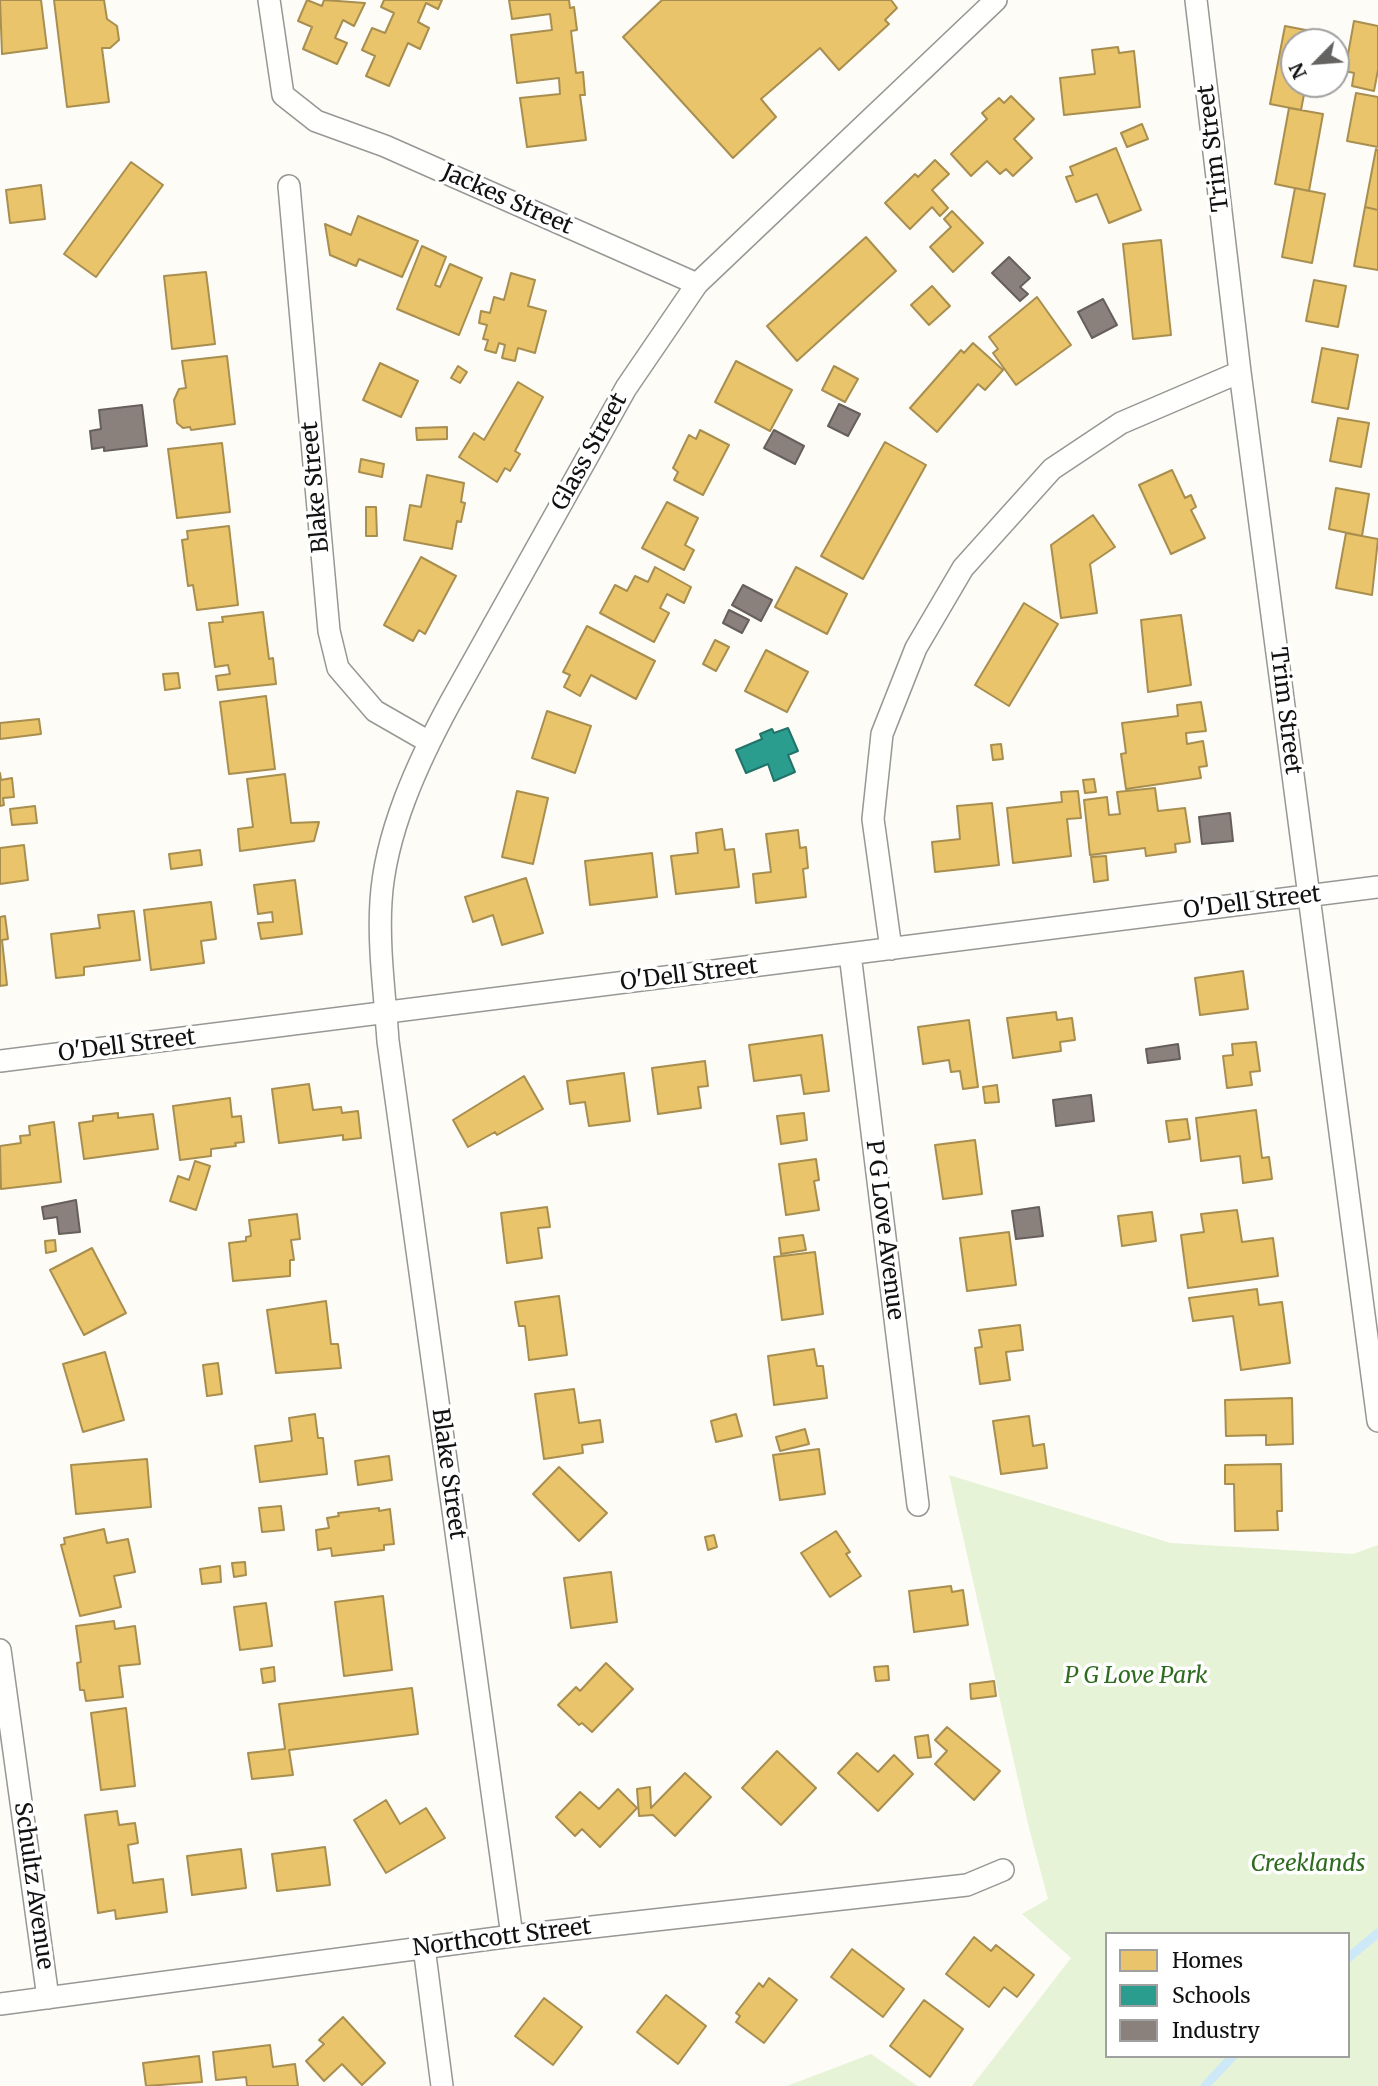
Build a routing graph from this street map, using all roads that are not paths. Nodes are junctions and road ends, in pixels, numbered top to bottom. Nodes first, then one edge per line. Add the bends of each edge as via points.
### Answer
1 (269, 0) edge
2 (996, 0) edge
3 (1196, 0) edge
4 (289, 186) dead end
5 (697, 284) junction
6 (1240, 372) junction
7 (429, 742) junction
8 (1378, 887) edge
9 (1309, 896) junction
10 (891, 949) junction
11 (850, 954) junction
12 (386, 1013) junction
13 (0, 1061) edge
14 (1378, 1421) edge
15 (918, 1505) dead end
16 (0, 1650) edge
17 (1003, 1870) dead end
18 (512, 1936) junction
19 (424, 1947) junction
20 (48, 1998) junction
21 (0, 2004) edge
22 (442, 2086) edge

1 - 5 street, Jackes Street via 283,95 316,121 385,146
2 - 5 street, Glass Street
3 - 6 street, Trim Street
4 - 7 street, Blake Street via 329,631 338,668 375,711
5 - 7 street, Glass Street via 626,388
6 - 9 street, Trim Street
6 - 10 street via 1121,423 1052,469 963,568 916,648 882,734 873,819
7 - 12 street, Glass Street via 390,843 381,899
8 - 9 street, O'Dell Street
9 - 10 street, O'Dell Street
9 - 14 street, Trim Street
10 - 11 street, O'Dell Street
11 - 12 street, O'Dell Street
11 - 15 street, P G Love Avenue
12 - 13 street, O'Dell Street
12 - 18 street, Blake Street
16 - 20 street, Schultz Avenue
17 - 18 street, Northcott Street via 967,1885
18 - 19 street, Northcott Street
19 - 20 street, Northcott Street
19 - 22 street
20 - 21 street, Northcott Street

